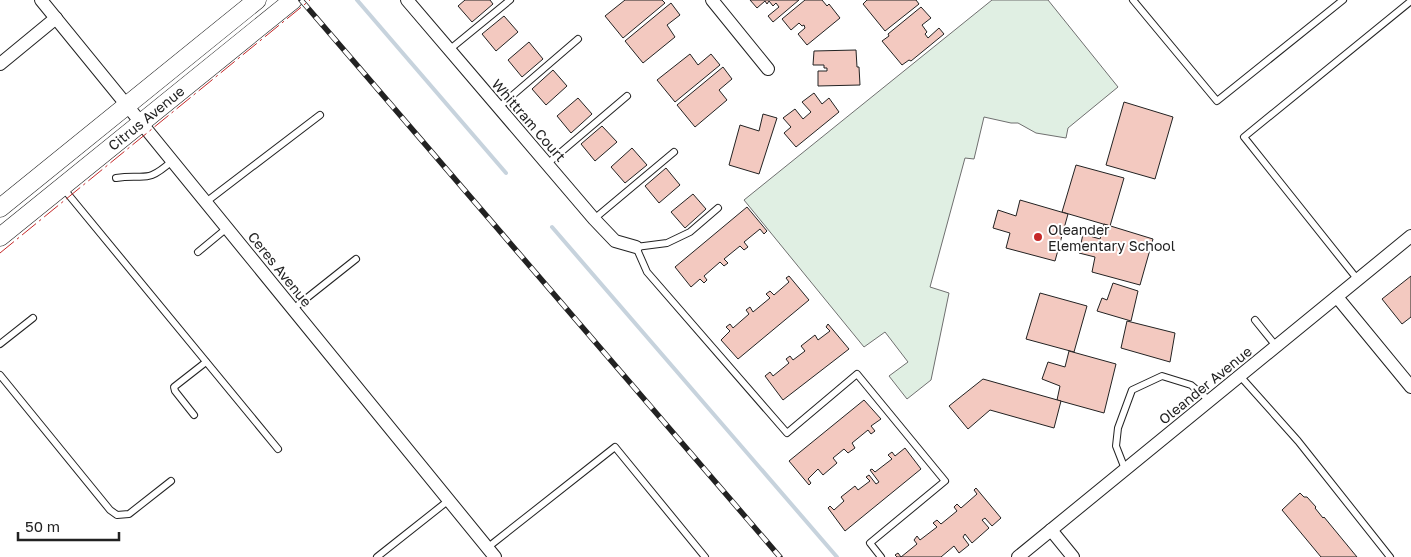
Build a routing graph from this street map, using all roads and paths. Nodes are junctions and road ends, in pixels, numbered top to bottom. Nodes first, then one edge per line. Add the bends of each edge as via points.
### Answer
1 (41, 0) edge
2 (257, 0) edge
3 (294, 0) edge
4 (407, 0) edge
5 (510, 0) edge
6 (712, 0) edge
7 (1134, 0) edge
8 (1343, 0) edge
9 (1411, 1) edge
10 (56, 18) junction
11 (578, 39) dead end
12 (449, 50) junction
13 (0, 64) edge
14 (768, 69) dead end
15 (627, 96) dead end
16 (126, 105) junction
17 (498, 107) junction
18 (320, 115) dead end
19 (141, 122) junction
20 (674, 152) dead end
21 (172, 161) junction
22 (547, 164) junction
23 (116, 178) dead end
24 (62, 187) junction
25 (206, 202) junction
26 (0, 208) edge
27 (718, 208) dead end
28 (594, 219) junction
29 (227, 228) junction
30 (1411, 236) edge
31 (0, 238) edge
32 (636, 247) junction
33 (198, 252) dead end
34 (356, 258) dead end
35 (1358, 280) junction
36 (1337, 297) junction
37 (293, 309) junction
38 (33, 318) dead end
39 (1255, 320) dead end
40 (0, 344) edge
41 (1276, 346) junction
42 (206, 362) junction
43 (0, 375) edge
44 (1240, 376) junction
45 (1411, 387) edge
46 (1210, 401) junction
47 (194, 415) dead end
48 (278, 449) dead end
49 (1126, 469) junction
50 (171, 481) dead end
51 (449, 500) junction
52 (1051, 530) junction
53 (491, 552) edge
54 (377, 557) edge
55 (705, 557) edge
56 (881, 557) edge
57 (1018, 557) edge
58 (1073, 557) edge
59 (1390, 557) edge

1 - 10 street, Ceres Avenue
2 - 16 main road, Citrus Avenue
3 - 19 main road, Citrus Avenue
4 - 12 street, Whittram Court
5 - 12 lane
6 - 14 street
7 - 8 lane via 1218,101
9 - 35 lane via 1244,136
10 - 13 street
10 - 16 street, Ceres Avenue
11 - 17 lane
12 - 17 street, Whittram Court
15 - 22 lane
16 - 19 street, Ceres Avenue
16 - 26 main road, Citrus Avenue
17 - 22 street, Whittram Court
18 - 25 lane
19 - 21 street, Ceres Avenue
19 - 24 main road, Citrus Avenue
20 - 28 lane
21 - 23 lane via 146,178
21 - 25 street, Ceres Avenue
22 - 28 street, Whittram Court
24 - 31 main road, Citrus Avenue
24 - 42 lane
25 - 29 street, Ceres Avenue
27 - 32 lane via 690,232 667,244
28 - 32 street, Whittram Court via 615,242
29 - 33 lane
29 - 37 street, Ceres Avenue
30 - 35 street, Oleander Avenue
32 - 56 lane via 647,272 787,433 857,374 945,480 870,543
34 - 37 lane
35 - 36 street, Oleander Avenue
36 - 41 street, Oleander Avenue
36 - 45 street
37 - 51 street, Ceres Avenue
38 - 40 lane
39 - 41 lane
41 - 44 street, Oleander Avenue
42 - 47 lane via 174,387
42 - 48 lane
43 - 50 lane via 117,515 129,514
44 - 46 street, Oleander Avenue
44 - 59 lane via 1298,441
46 - 49 street, Oleander Avenue
46 - 49 lane via 1191,385 1162,376 1132,390 1118,428 1116,446
49 - 52 street, Oleander Avenue
51 - 53 street, Ceres Avenue
51 - 54 lane
52 - 57 street, Oleander Avenue
52 - 58 street
53 - 55 lane via 615,447

